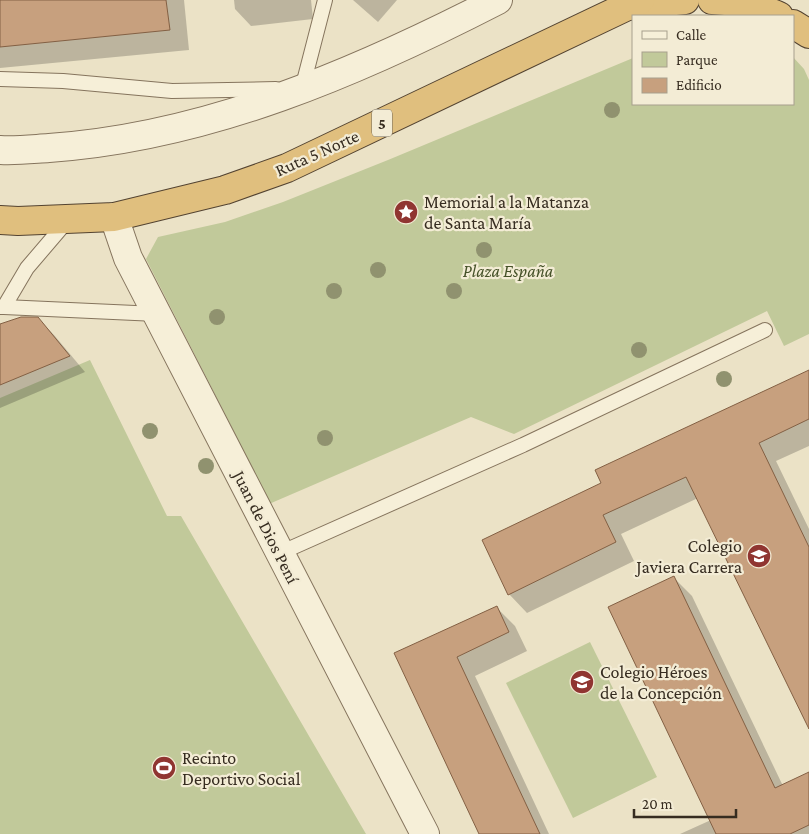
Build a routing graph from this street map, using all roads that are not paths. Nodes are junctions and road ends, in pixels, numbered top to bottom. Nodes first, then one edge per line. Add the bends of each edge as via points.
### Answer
1 (325, 0) edge
2 (498, 0) edge
3 (685, 0) edge
4 (712, 0) edge
5 (634, 3) edge
6 (776, 15) edge
7 (794, 25) edge
8 (809, 34) edge
9 (0, 79) edge
10 (303, 89) junction
11 (0, 150) edge
12 (114, 217) junction
13 (0, 220) edge
14 (68, 220) junction
15 (2, 307) edge
16 (157, 314) junction
17 (765, 330) dead end
18 (280, 553) junction
19 (425, 834) edge

1 - 10 lane
2 - 10 street
3 - 5 highway, Ruta 5 Norte
4 - 6 highway via 747,5
5 - 12 highway, Ruta 5 Norte / 5 via 287,168 225,190
7 - 8 highway
9 - 10 lane via 172,91
10 - 11 street via 180,128 126,139
12 - 14 highway, Ruta 5 Norte / 5
12 - 16 street, Juan de Dios Pení via 128,258
13 - 14 highway, Ruta 5 Norte / 5
14 - 15 lane via 27,268
15 - 16 lane
16 - 18 street, Juan de Dios Pení
17 - 18 lane via 523,445
18 - 19 street, Juan de Dios Pení

